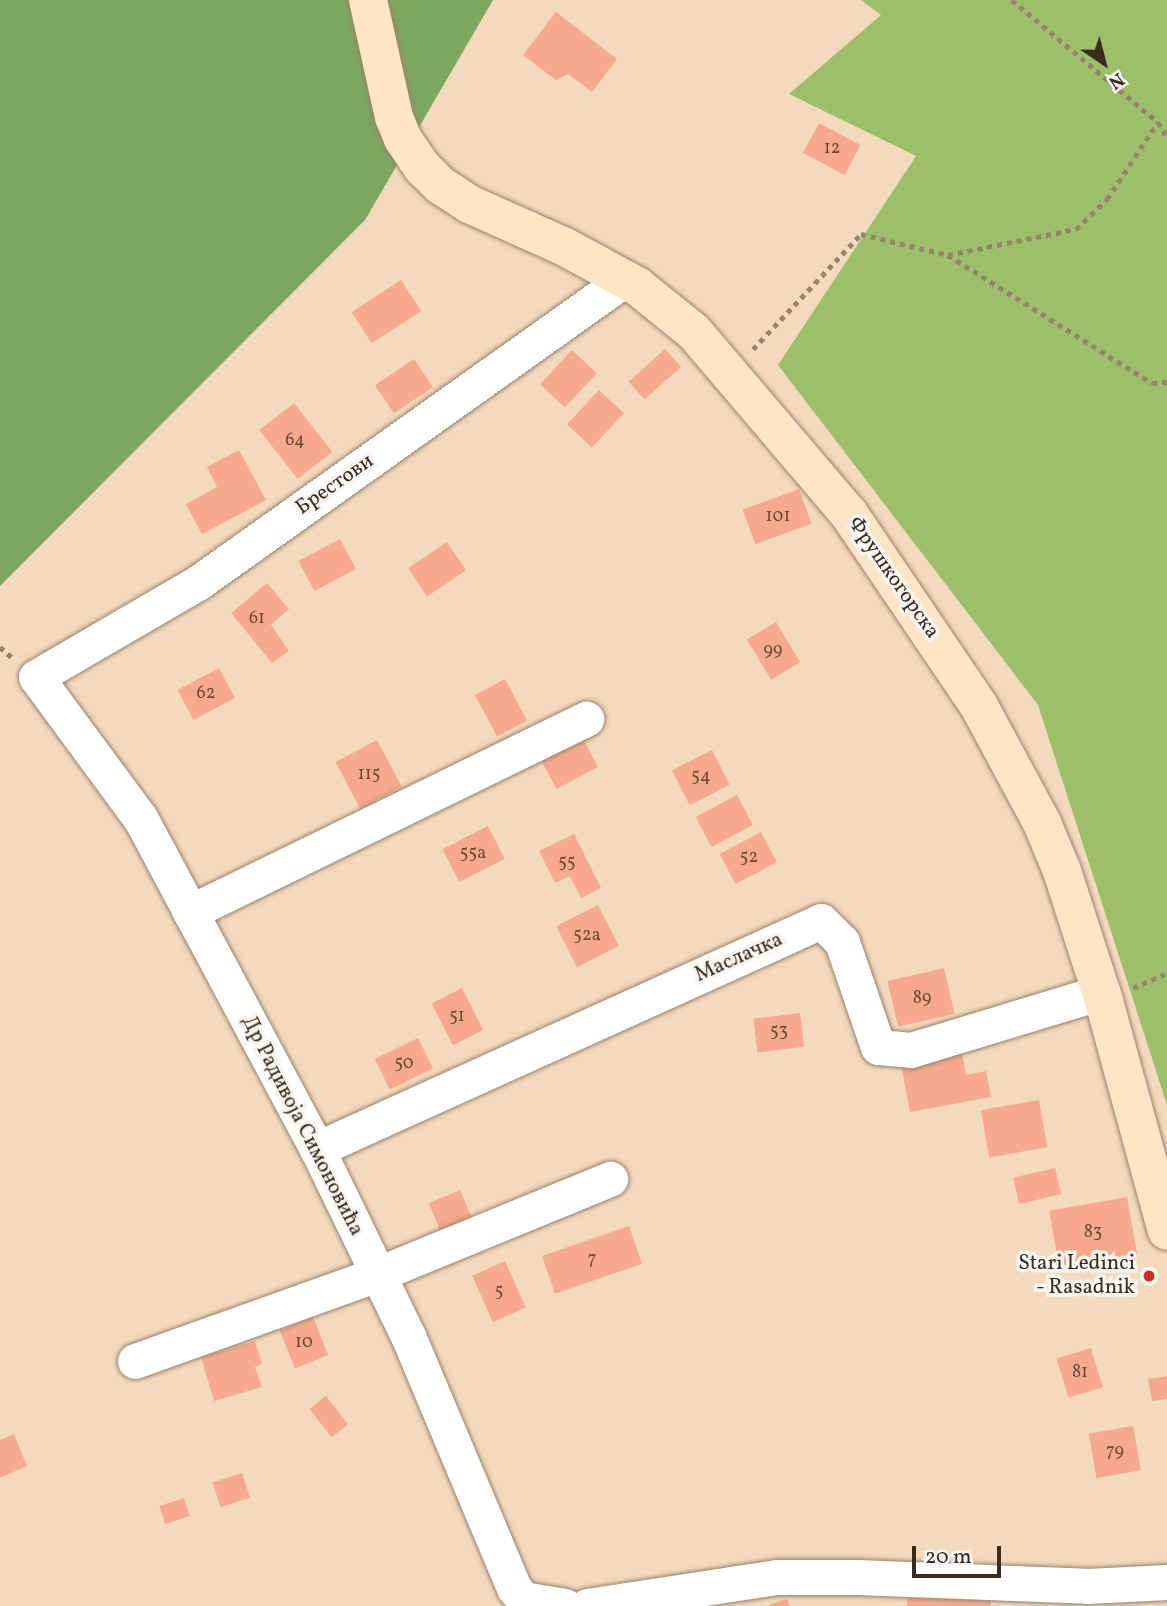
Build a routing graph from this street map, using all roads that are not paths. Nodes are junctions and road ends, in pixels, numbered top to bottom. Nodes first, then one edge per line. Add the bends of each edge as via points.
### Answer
1 (368, 0) edge
2 (625, 279) junction
3 (36, 677) joint
4 (586, 719) dead end
5 (190, 912) junction
6 (1102, 992) junction
7 (317, 1149) junction
8 (610, 1178) dead end
9 (1167, 1231) edge
10 (378, 1274) junction
11 (135, 1361) dead end
12 (1167, 1582) edge
13 (565, 1606) edge
14 (587, 1606) edge

1 - 2 street, Фрушкогорска via 389,98 403,139 422,167 469,204
2 - 3 street, Брестови via 199,582
2 - 6 street, Фрушкогорска via 694,332 849,514 979,706 1042,823
3 - 5 street, Др Радивоја Симоновића via 140,818
4 - 5 street
5 - 7 street, Др Радивоја Симоновића
6 - 7 street, Маслачка via 911,1050 878,1047 842,942 821,921
6 - 9 street, Фрушкогорска
7 - 10 street, Др Радивоја Симоновића
8 - 10 street
10 - 11 street
10 - 13 street, Др Радивоја Симоновића via 513,1588 523,1599
12 - 14 street via 1087,1586 777,1577

